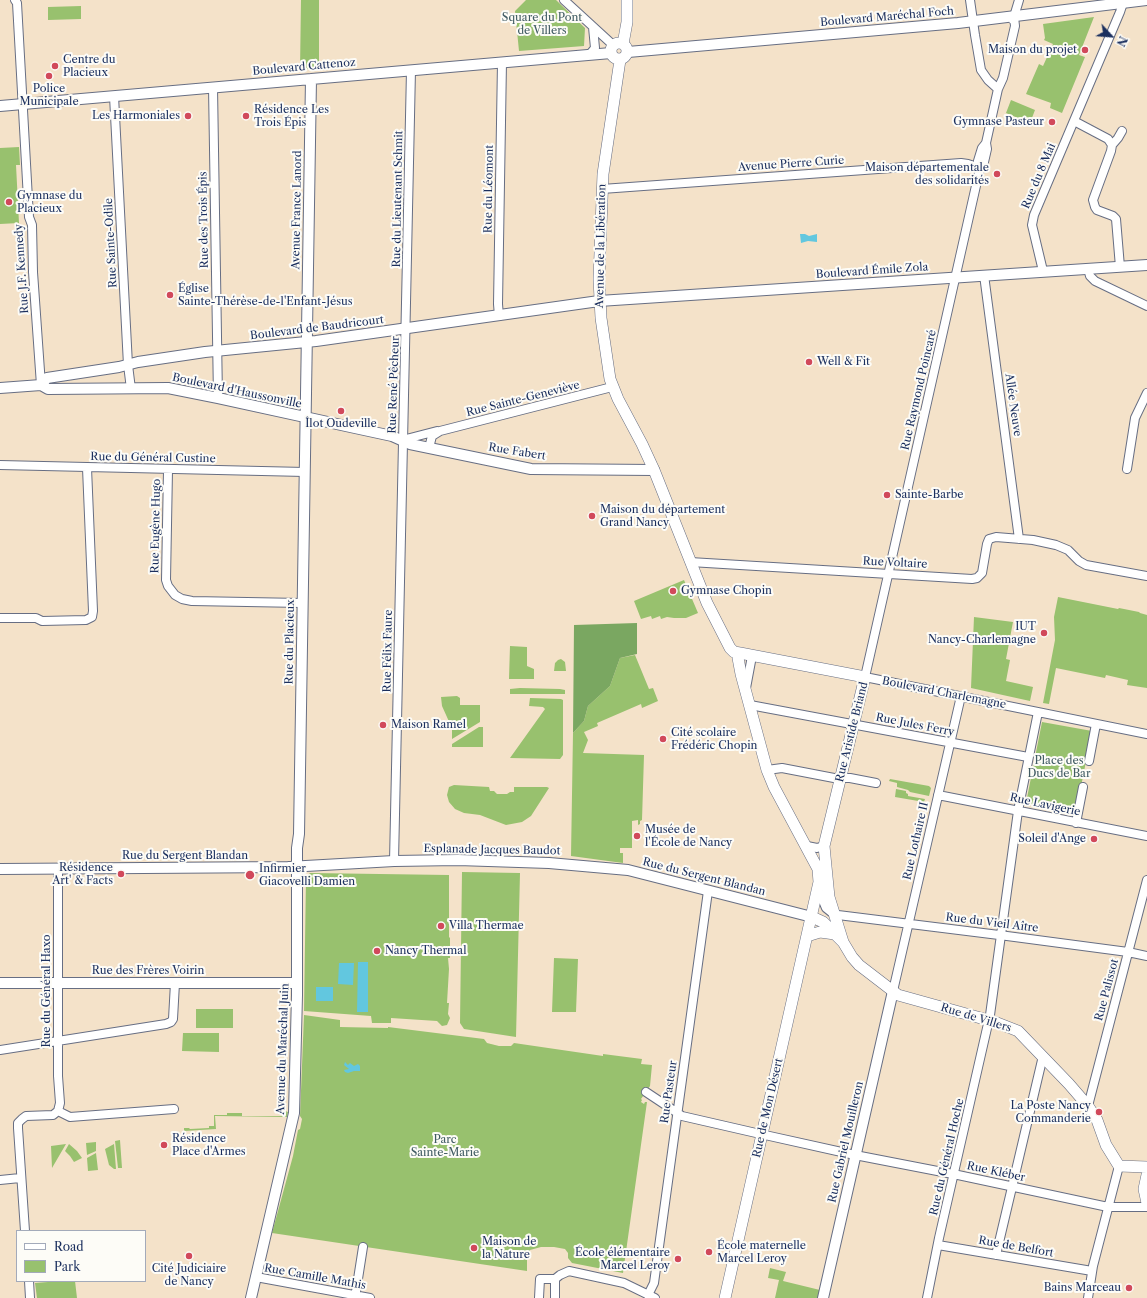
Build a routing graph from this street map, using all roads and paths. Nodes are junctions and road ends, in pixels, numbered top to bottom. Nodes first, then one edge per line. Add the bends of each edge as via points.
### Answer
1 (15, 0) edge
2 (564, 0) edge
3 (627, 0) edge
4 (970, 0) edge
5 (1019, 0) edge
6 (1147, 0) edge
7 (1123, 2) edge
8 (1014, 17) junction
9 (974, 22) junction
10 (593, 27) junction
11 (619, 50) junction
12 (590, 54) junction
13 (502, 62) junction
14 (411, 70) junction
15 (311, 79) junction
16 (213, 87) junction
17 (998, 89) junction
18 (114, 96) junction
19 (23, 104) junction
20 (0, 106) edge
21 (1074, 121) junction
22 (1122, 130) dead end
23 (1112, 145) junction
24 (980, 168) junction
25 (602, 189) junction
26 (1147, 265) edge
27 (1120, 267) junction
28 (1088, 270) junction
29 (1043, 271) junction
30 (984, 275) junction
31 (955, 278) junction
32 (599, 301) junction
33 (1147, 306) edge
34 (499, 316) junction
35 (406, 329) junction
36 (307, 342) junction
37 (218, 352) junction
38 (128, 365) junction
39 (41, 385) junction
40 (612, 387) junction
41 (0, 388) edge
42 (131, 389) junction
43 (1147, 394) edge
44 (218, 398) junction
45 (305, 417) junction
46 (440, 432) junction
47 (403, 441) junction
48 (429, 448) junction
49 (0, 465) edge
50 (87, 468) junction
51 (168, 470) junction
52 (654, 470) junction
53 (1127, 470) dead end
54 (305, 472) junction
55 (1019, 539) junction
56 (690, 562) junction
57 (888, 574) junction
58 (1147, 576) edge
59 (302, 603) junction
60 (879, 617) joint
61 (0, 618) edge
62 (740, 653) junction
63 (752, 656) junction
64 (865, 677) junction
65 (746, 688) junction
66 (960, 696) junction
67 (750, 706) junction
68 (1038, 712) junction
69 (853, 724) junction
70 (1096, 724) junction
71 (1147, 734) edge
72 (950, 743) junction
73 (1028, 757) junction
74 (1088, 761) dead end
75 (767, 770) junction
76 (841, 778) junction
77 (876, 783) dead end
78 (1083, 787) dead end
79 (938, 795) junction
80 (1018, 811) junction
81 (1076, 823) junction
82 (1147, 836) edge
83 (807, 846) junction
84 (824, 846) junction
85 (394, 861) junction
86 (589, 866) joint
87 (297, 867) junction
88 (0, 869) edge
89 (58, 869) junction
90 (1147, 880) edge
91 (818, 889) junction
92 (708, 891) junction
93 (1145, 894) edge
94 (835, 914) junction
95 (812, 917) junction
96 (908, 924) junction
97 (1001, 935) junction
98 (807, 936) junction
99 (839, 938) junction
100 (1128, 952) junction
101 (1147, 956) edge
102 (58, 983) junction
103 (175, 983) junction
104 (296, 983) junction
105 (0, 984) edge
106 (893, 991) junction
107 (989, 1020) junction
108 (58, 1041) junction
109 (0, 1050) edge
110 (1042, 1056) junction
111 (646, 1092) dead end
112 (1088, 1106) junction
113 (174, 1109) dead end
114 (58, 1112) junction
115 (677, 1113) junction
116 (762, 1134) junction
117 (855, 1155) junction
118 (1119, 1166) junction
119 (1147, 1168) edge
120 (954, 1174) junction
121 (1147, 1175) edge
122 (20, 1178) junction
123 (0, 1180) edge
124 (1012, 1186) junction
125 (1147, 1203) edge
126 (1108, 1207) junction
127 (1147, 1207) edge
128 (25, 1230) edge
129 (938, 1245) junction
130 (363, 1247) dead end
131 (996, 1255) junction
132 (1092, 1271) junction
133 (256, 1277) junction
134 (555, 1280) junction
135 (29, 1282) edge
136 (652, 1296) edge
137 (355, 1297) edge
138 (30, 1298) edge
139 (251, 1298) edge
140 (370, 1298) edge
141 (539, 1298) edge
142 (555, 1298) edge
143 (725, 1298) edge
144 (823, 1298) edge
145 (927, 1298) edge
146 (1088, 1298) edge

1 - 19 street, Rue J.F. Kennedy via 18,6
2 - 10 street
3 - 11 main road, Avenue de la Libération via 626,22
4 - 9 street
5 - 8 street, Rue Raymond Poincaré
6 - 7 street, Boulevard Maréchal Foch
7 - 8 street, Boulevard Maréchal Foch
7 - 21 street, Rue du 8 Mai
8 - 9 street, Boulevard Maréchal Foch
8 - 17 street, Rue Raymond Poincaré via 1009,27 998,77
9 - 11 street, Boulevard Maréchal Foch
9 - 17 street via 981,70
10 - 11 street
10 - 12 street via 595,48
11 - 12 street, Boulevard Cattenoz
11 - 25 main road, Avenue de la Libération
12 - 13 street, Boulevard Cattenoz
13 - 14 street, Boulevard Cattenoz
13 - 34 street, Rue du Léomont
14 - 15 street, Boulevard Cattenoz
14 - 35 street, Rue du Lieutenant Schmit
15 - 16 street, Boulevard Cattenoz
15 - 36 street, Avenue France Lanord
16 - 18 street, Boulevard Cattenoz
16 - 37 street, Rue des Trois Épis
17 - 24 street, Rue Raymond Poincaré via 986,143 978,161
18 - 19 street, Boulevard Cattenoz
18 - 38 street, Rue Sainte-Odile
19 - 20 street, Boulevard Cattenoz
19 - 39 street, Rue J.F. Kennedy
21 - 23 street via 1108,140
21 - 29 street, Rue du 8 Mai via 1033,220
22 - 23 street
23 - 27 street via 1093,200 1097,210 1116,219
24 - 25 street, Avenue Pierre Curie via 961,163
24 - 31 street, Rue Raymond Poincaré
25 - 32 main road, Avenue de la Libération
26 - 27 street, Boulevard Émile Zola
27 - 28 street, Boulevard Émile Zola
28 - 29 street, Boulevard Émile Zola
28 - 33 street via 1096,281
29 - 30 street, Boulevard Émile Zola
30 - 31 street, Boulevard Émile Zola
30 - 55 street, Allée Neuve
31 - 32 street, Boulevard Émile Zola
31 - 57 street, Rue Raymond Poincaré
32 - 34 street, Boulevard de Baudricourt
32 - 40 main road, Avenue de la Libération
34 - 35 street, Boulevard de Baudricourt
35 - 36 street, Boulevard de Baudricourt
35 - 47 street, Rue René Pêcheur
36 - 37 street, Boulevard de Baudricourt
36 - 45 street, Avenue France Lanord
37 - 38 street, Boulevard de Baudricourt
37 - 44 street, Rue des Trois Épis
38 - 39 street, Boulevard de Baudricourt via 47,378
38 - 42 street, Rue Sainte-Odile
39 - 41 street
39 - 42 street, Boulevard d'Haussonville via 48,390
40 - 46 street, Rue Sainte-Geneviève
40 - 52 main road, Avenue de la Libération
42 - 44 street, Boulevard d'Haussonville via 159,388
43 - 53 street via 1135,418
44 - 45 street, Boulevard d'Haussonville
45 - 47 street, Boulevard d'Haussonville via 392,436
45 - 54 street, Rue du Placieux
46 - 47 street, Rue Sainte-Geneviève via 433,431
46 - 48 street via 432,436
47 - 48 street, Rue Fabert
47 - 85 street, Rue Félix Faure
48 - 52 street, Rue Fabert via 531,469
49 - 50 street, Rue du Général Custine
50 - 51 street, Rue du Général Custine
50 - 61 street via 94,610 92,617 86,620 42,621 36,618
51 - 54 street, Rue du Général Custine
51 - 59 street, Rue Eugène Hugo via 166,580 175,595 192,601
52 - 56 main road, Avenue de la Libération
54 - 59 street, Rue du Placieux
55 - 57 street, Rue Voltaire via 989,539 982,573 977,578
55 - 58 street, Rue Voltaire via 1056,545 1068,550 1079,562 1086,565
56 - 57 street, Rue Voltaire
56 - 62 main road, Avenue de la Libération via 730,648
57 - 60 street, Rue Raymond Poincaré
59 - 87 street, Rue du Placieux
60 - 64 street, Rue Aristide Briand
62 - 63 main road, Boulevard Charlemagne
62 - 65 main road via 738,658
63 - 64 main road, Boulevard Charlemagne
63 - 65 street
64 - 66 street, Boulevard Charlemagne
64 - 69 main road, Rue Aristide Briand
65 - 67 main road
66 - 68 street, Boulevard Charlemagne
66 - 72 street, Rue Lothaire II
67 - 69 street, Rue Jules Ferry
67 - 75 main road
68 - 70 street, Boulevard Charlemagne
68 - 73 street
69 - 72 street, Rue Jules Ferry
69 - 76 main road, Rue Aristide Briand
70 - 71 street, Boulevard Charlemagne
70 - 74 street
72 - 73 street, Rue Jules Ferry
72 - 79 street, Rue Lothaire II
73 - 80 street
75 - 76 street via 778,768
75 - 83 main road
76 - 77 street
76 - 84 main road, Rue Aristide Briand
78 - 81 street
79 - 80 street, Rue Lavigerie
79 - 96 street, Rue Lothaire II
80 - 81 street, Rue Lavigerie
80 - 97 street, Rue du Général Hoche
81 - 82 street, Rue Lavigerie
83 - 84 street
83 - 91 main road, Rue de Mon Désert via 818,869
84 - 94 main road, Rue Aristide Briand via 829,897
85 - 86 street, Esplanade Jacques Baudot via 481,860
85 - 87 street, Rue du Sergent Blandan
86 - 92 street, Rue du Sergent Blandan via 633,872
87 - 89 street, Rue du Sergent Blandan
87 - 104 street, Avenue du Maréchal Juin
88 - 89 street, Rue du Sergent Blandan
89 - 102 street, Rue du Général Haxo
90 - 93 street, Rue Palissot
91 - 94 street via 826,908
91 - 95 main road, Rue de Mon Désert
92 - 95 street, Rue du Sergent Blandan
92 - 115 street, Rue Pasteur
93 - 100 street, Rue Palissot
94 - 96 street, Rue du Vieil Aître
94 - 99 main road, Rue Aristide Briand
95 - 98 main road, Rue de Mon Désert
95 - 99 main road, Rue de Villers via 823,922
96 - 97 street, Rue du Vieil Aître
96 - 106 street, Rue Lothaire II
97 - 100 street, Rue du Vieil Aître
97 - 107 street, Rue du Général Hoche
98 - 99 main road via 820,932
98 - 116 main road, Rue de Mon Désert
99 - 106 main road, Rue de Villers via 859,965
100 - 101 street, Rue du Vieil Aître
100 - 112 street, Rue Palissot
102 - 103 street, Rue des Frères Voirin
102 - 105 street, Rue des Frères Voirin
102 - 108 street, Rue du Général Haxo
103 - 104 street, Rue des Frères Voirin
103 - 108 street via 174,1015 171,1022
104 - 133 street, Avenue du Maréchal Juin via 294,1113
106 - 107 main road, Rue de Villers
106 - 117 street, Rue Gabriel Mouilleron
107 - 110 main road, Rue de Villers via 1018,1031
107 - 120 street, Rue du Général Hoche
108 - 109 street
108 - 114 street, Rue du Général Haxo
110 - 112 main road, Rue de Villers
110 - 124 street
111 - 115 street, Rue Kléber
112 - 118 main road, Rue de Villers
113 - 114 street via 70,1117
114 - 122 street via 52,1115 26,1116 18,1123
115 - 116 street, Rue Kléber
115 - 136 street, Rue Pasteur
116 - 117 street, Rue Kléber
116 - 143 main road, Rue de Mon Désert
117 - 120 street, Rue Kléber
117 - 144 street, Rue Gabriel Mouilleron
118 - 119 main road
118 - 126 street
120 - 124 street, Rue Kléber
120 - 129 street, Rue du Général Hoche
121 - 125 main road via 1144,1189
122 - 123 street
122 - 128 street
124 - 126 street, Rue Kléber
124 - 131 street
126 - 127 street, Rue Kléber
126 - 132 street
129 - 131 street, Rue de Belfort
129 - 145 street, Rue du Général Hoche
130 - 137 street
131 - 132 street, Rue de Belfort
132 - 146 street
133 - 137 street, Rue Camille Mathis
133 - 139 street, Avenue du Maréchal Juin
134 - 136 street via 565,1271 569,1271 624,1283
134 - 141 street via 540,1279
134 - 142 street
135 - 138 street
137 - 140 street, Rue Camille Mathis

